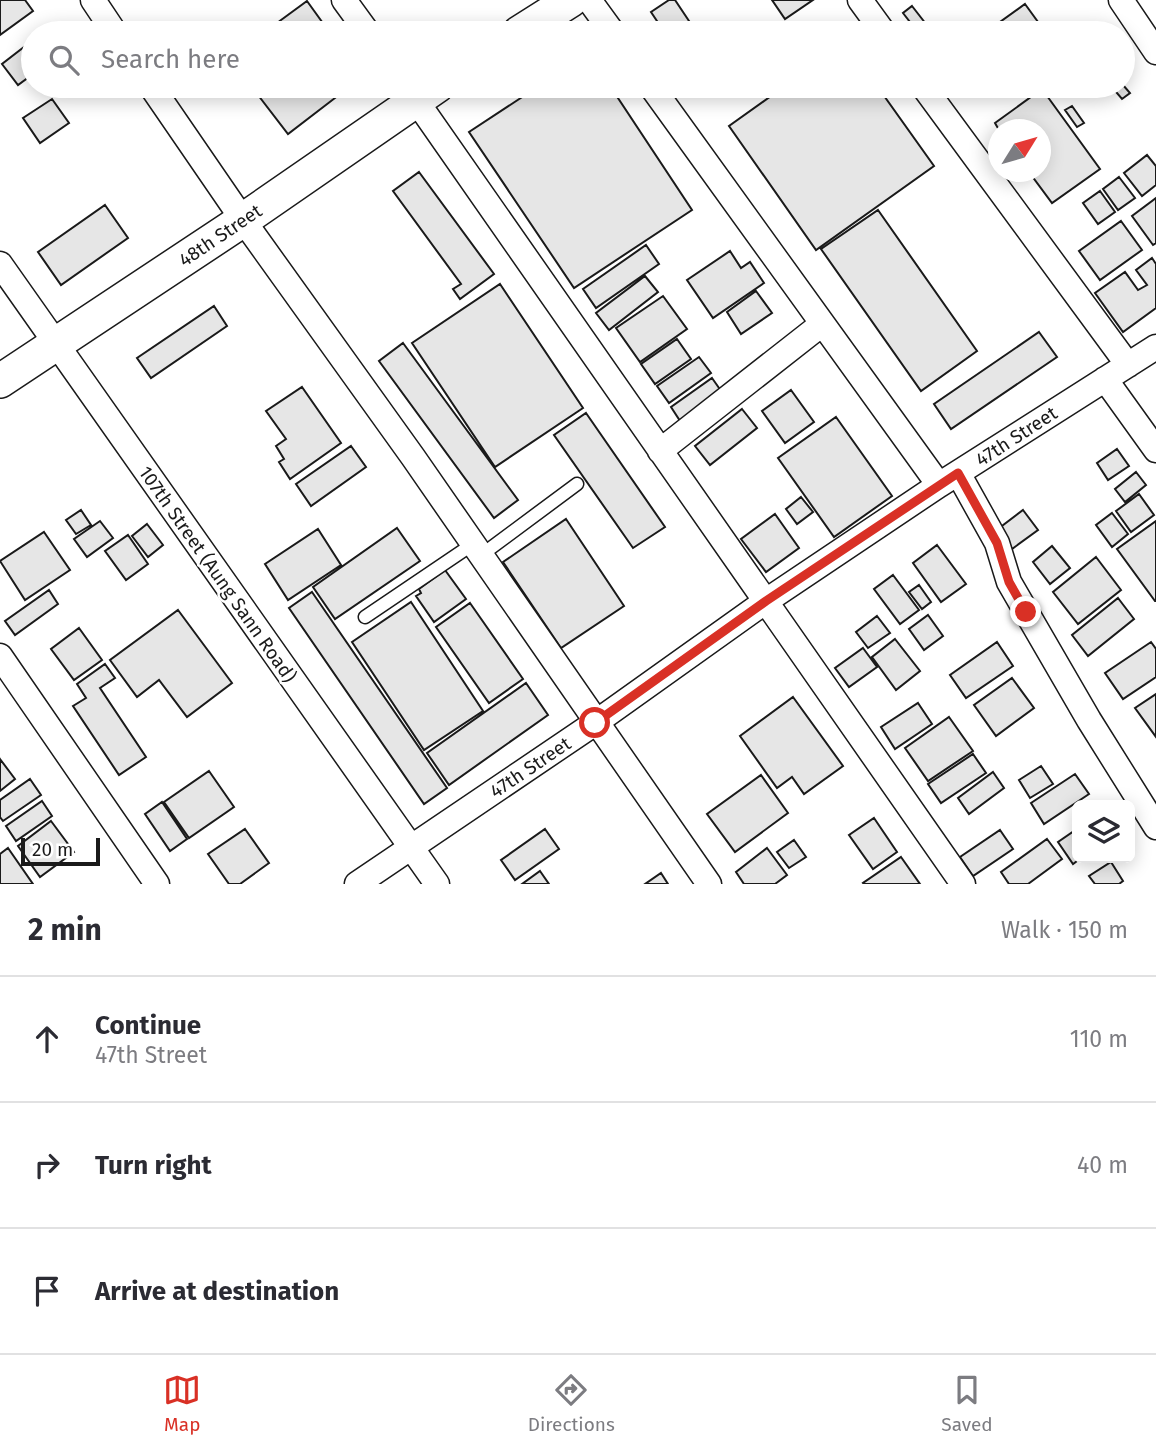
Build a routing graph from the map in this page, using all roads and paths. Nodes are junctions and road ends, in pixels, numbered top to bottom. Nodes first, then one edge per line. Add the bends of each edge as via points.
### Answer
1 (93, 0) edge
2 (344, 0) edge
3 (571, 0) edge
4 (589, 0) edge
5 (860, 0) edge
6 (1121, 0) edge
7 (107, 21) edge
8 (359, 21) edge
9 (538, 21) edge
10 (604, 21) edge
11 (875, 21) edge
12 (1156, 52) edge
13 (159, 98) edge
14 (409, 98) edge
15 (425, 98) edge
16 (660, 98) edge
17 (932, 98) edge
18 (243, 220) junction
19 (0, 264) edge
20 (822, 324) junction
21 (55, 343) junction
22 (1156, 347) edge
23 (1128, 365) junction
24 (1105, 379) junction
25 (0, 381) edge
26 (1156, 450) edge
27 (660, 451) junction
28 (949, 479) junction
29 (577, 484) dead end
30 (477, 550) junction
31 (766, 601) junction
32 (365, 617) dead end
33 (0, 656) edge
34 (595, 723) junction
35 (1156, 827) edge
36 (411, 847) junction
37 (157, 884) edge
38 (358, 884) edge
39 (437, 884) edge
40 (709, 884) edge
41 (964, 884) edge

1 - 7 street
2 - 8 street
3 - 9 main road
4 - 10 street
5 - 11 street
6 - 12 street
13 - 18 street
14 - 18 main road, 48th Street
15 - 27 street
16 - 20 street
17 - 23 street
18 - 21 main road, 48th Street
18 - 30 street
19 - 21 street, 107th Street (Aung Sann Road)
20 - 27 street
20 - 28 street
21 - 25 main road, 48th Street
21 - 36 street, 107th Street (Aung Sann Road)
22 - 23 street, 47th Street
23 - 24 street, 47th Street
24 - 26 street
24 - 28 street, 47th Street
27 - 31 street
28 - 31 street, 47th Street
28 - 35 street via 997,543 1009,582
29 - 30 lane
30 - 32 lane
30 - 34 street
31 - 34 street, 47th Street
31 - 41 street
33 - 37 street
34 - 36 street, 47th Street
34 - 40 street
36 - 38 street, 47th Street
36 - 39 street, 107th Street (Aung Sann Road)

